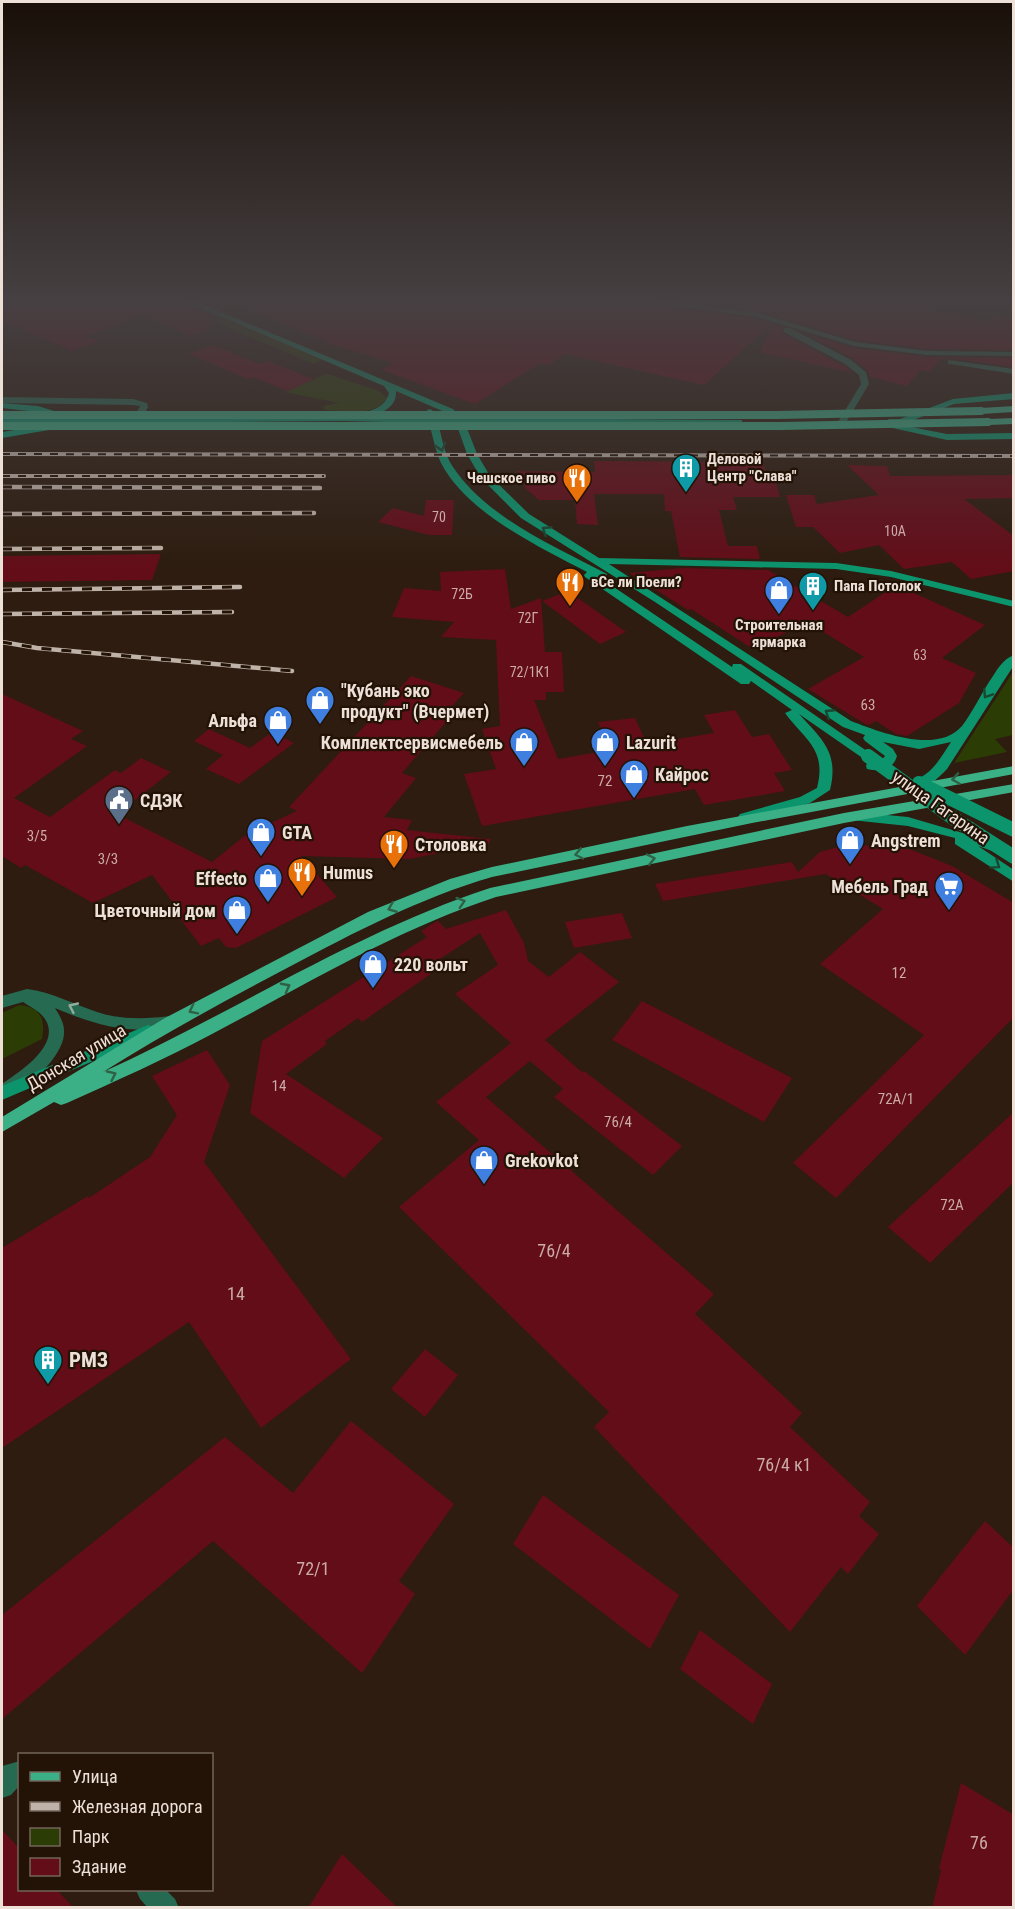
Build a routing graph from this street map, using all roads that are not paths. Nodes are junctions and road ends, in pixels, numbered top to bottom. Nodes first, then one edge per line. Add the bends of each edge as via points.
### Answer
1 (392, 391) edge
2 (404, 391) edge
3 (861, 391) edge
4 (415, 396) junction
5 (1014, 396) edge
6 (2, 400) edge
7 (2, 406) edge
8 (1014, 409) edge
9 (2, 415) edge
10 (341, 420) junction
11 (432, 420) junction
12 (2, 421) edge
13 (72, 421) junction
14 (137, 421) junction
15 (460, 421) junction
16 (1014, 421) edge
17 (842, 422) junction
18 (882, 422) junction
19 (2, 426) edge
20 (2, 435) edge
21 (1014, 436) edge
22 (565, 557) junction
23 (596, 561) junction
24 (1014, 604) edge
25 (1014, 658) edge
26 (791, 713) junction
27 (847, 724) junction
28 (963, 731) junction
29 (868, 756) junction
30 (1014, 770) edge
31 (903, 788) junction
32 (1014, 788) edge
33 (844, 818) junction
34 (729, 822) junction
35 (943, 829) junction
36 (1014, 830) edge
37 (1014, 855) edge
38 (1014, 877) edge
39 (24, 996) junction
40 (2, 1002) edge
41 (171, 1022) junction
42 (2, 1093) edge
43 (2, 1125) edge
44 (18, 1773) edge
45 (2, 1786) edge
46 (150, 1891) edge
47 (166, 1908) edge

1 - 10 main road via 390,404
2 - 4 main road
3 - 17 street
4 - 11 main road
4 - 15 main road via 450,411
5 - 18 main road via 953,402 901,422
6 - 14 street via 133,402 144,405
7 - 13 main road via 48,411
8 - 9 main road, bridge via 776,415
10 - 11 main road
10 - 14 main road
11 - 15 main road
11 -> 22 main road via 442,454 459,480 501,517
12 - 13 main road
13 - 14 main road
13 - 20 main road
15 - 17 main road
23 -> 15 main road via 525,516 499,493 478,466
16 - 19 main road, bridge via 781,426
17 - 18 main road
18 - 21 main road via 948,437
22 - 26 main road
22 - 29 main road via 649,604
23 - 24 main road via 836,566 891,574
27 -> 23 main road
25 -> 28 main road
26 - 27 main road via 867,765 878,767 889,762 889,752
26 - 34 main road via 826,756 829,767 823,790 805,800
27 - 28 main road via 883,738 919,745 951,738
28 - 31 main road via 934,777
29 - 36 main road, bridge
29 - 37 main road, улица Гагарина, bridge
30 -> 31 main road, Донская улица
31 - 34 main road, Донская улица
32 - 33 main road
33 - 35 main road via 896,819
43 -> 33 main road via 184,1042 378,938 458,903
34 -> 41 main road, Донская улица via 455,883 373,916
35 - 37 main road
35 -> 38 main road
39 - 40 street
41 -> 39 street via 117,1022 95,1018 64,1003
39 - 42 street via 49,1012 56,1036 50,1052 38,1066
41 - 42 main road, Донская улица
41 - 43 main road, Донская улица
44 - 45 street via 10,1775
46 - 47 street

